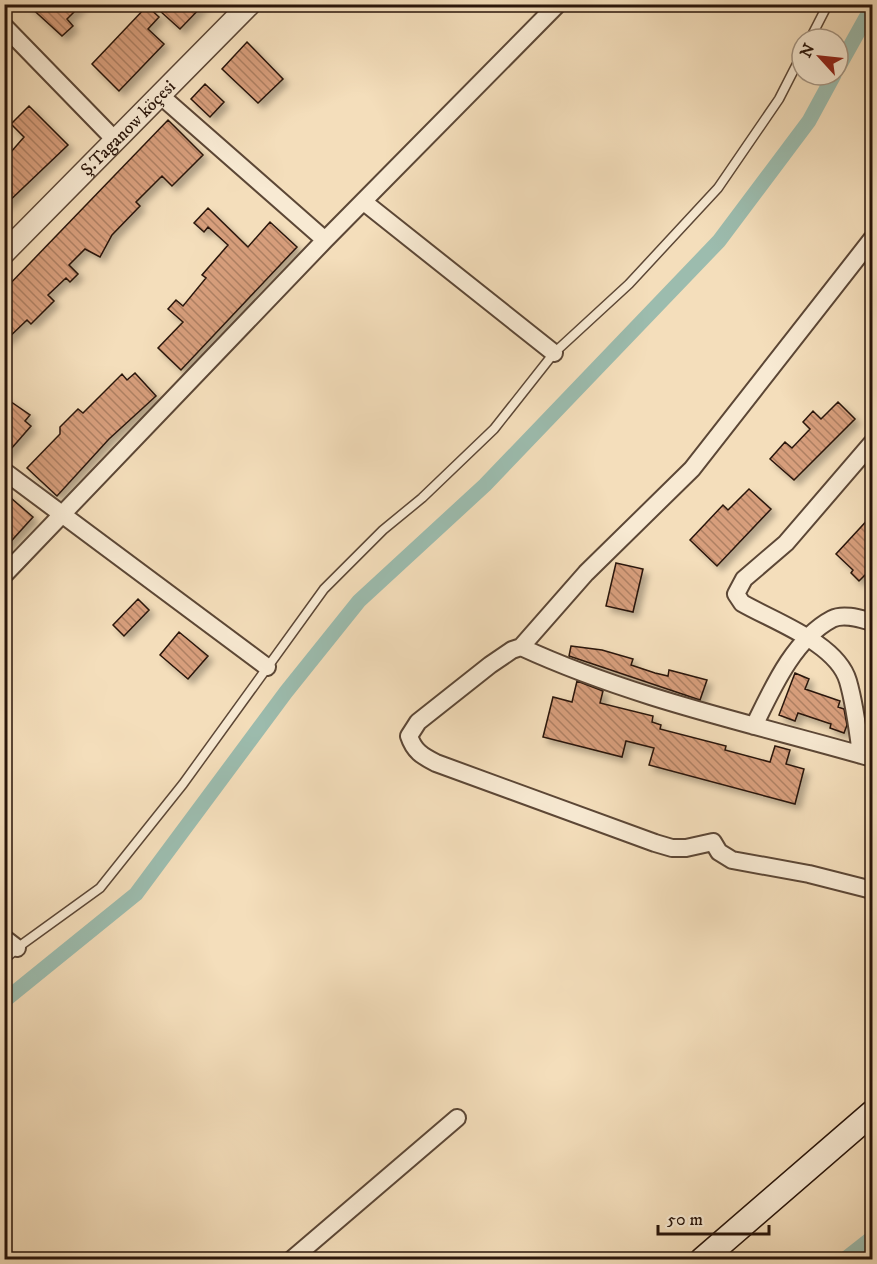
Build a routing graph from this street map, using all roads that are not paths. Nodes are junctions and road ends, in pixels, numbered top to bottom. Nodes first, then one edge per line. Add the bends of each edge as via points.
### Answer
1 (250, 4) edge
2 (558, 4) edge
3 (828, 4) edge
4 (4, 26) edge
5 (816, 27) edge
6 (790, 77) edge
7 (161, 96) junction
8 (116, 141) junction
9 (364, 202) junction
10 (873, 239) edge
11 (325, 240) junction
12 (4, 253) edge
13 (554, 353) junction
14 (873, 443) edge
15 (4, 471) edge
16 (64, 515) junction
17 (4, 575) edge
18 (873, 622) edge
19 (808, 639) junction
20 (521, 646) junction
21 (267, 667) junction
22 (754, 726) junction
23 (867, 757) edge
24 (873, 890) edge
25 (11, 943) edge
26 (4, 960) edge
27 (873, 1113) edge
28 (456, 1118) dead end
29 (291, 1260) edge
30 (702, 1260) edge

1 - 7 street, Ş.Taganow köçesi
2 - 9 street
3 - 5 lane
4 - 8 street
6 - 13 lane via 717,188 629,284
7 - 8 street, Ş.Taganow köçesi
7 - 11 street
8 - 12 street, Ş.Taganow köçesi
9 - 11 street
9 - 13 street
10 - 20 street via 692,469 586,573
11 - 16 street
13 - 21 lane via 494,429 324,589
14 - 19 street via 786,543 744,579 736,594 742,603
15 - 16 street
16 - 17 street
16 - 21 street
18 - 19 street via 855,617 833,618
19 - 22 street via 788,663
19 - 23 street via 835,659 848,680
20 - 22 street via 570,669 654,698
20 - 24 street via 490,665 412,727 409,736 413,748 429,760 483,782 655,843 686,848 713,842 719,852 732,860
21 - 25 lane via 183,784 99,888
22 - 23 street
25 - 26 lane
27 - 30 main road
28 - 29 street

